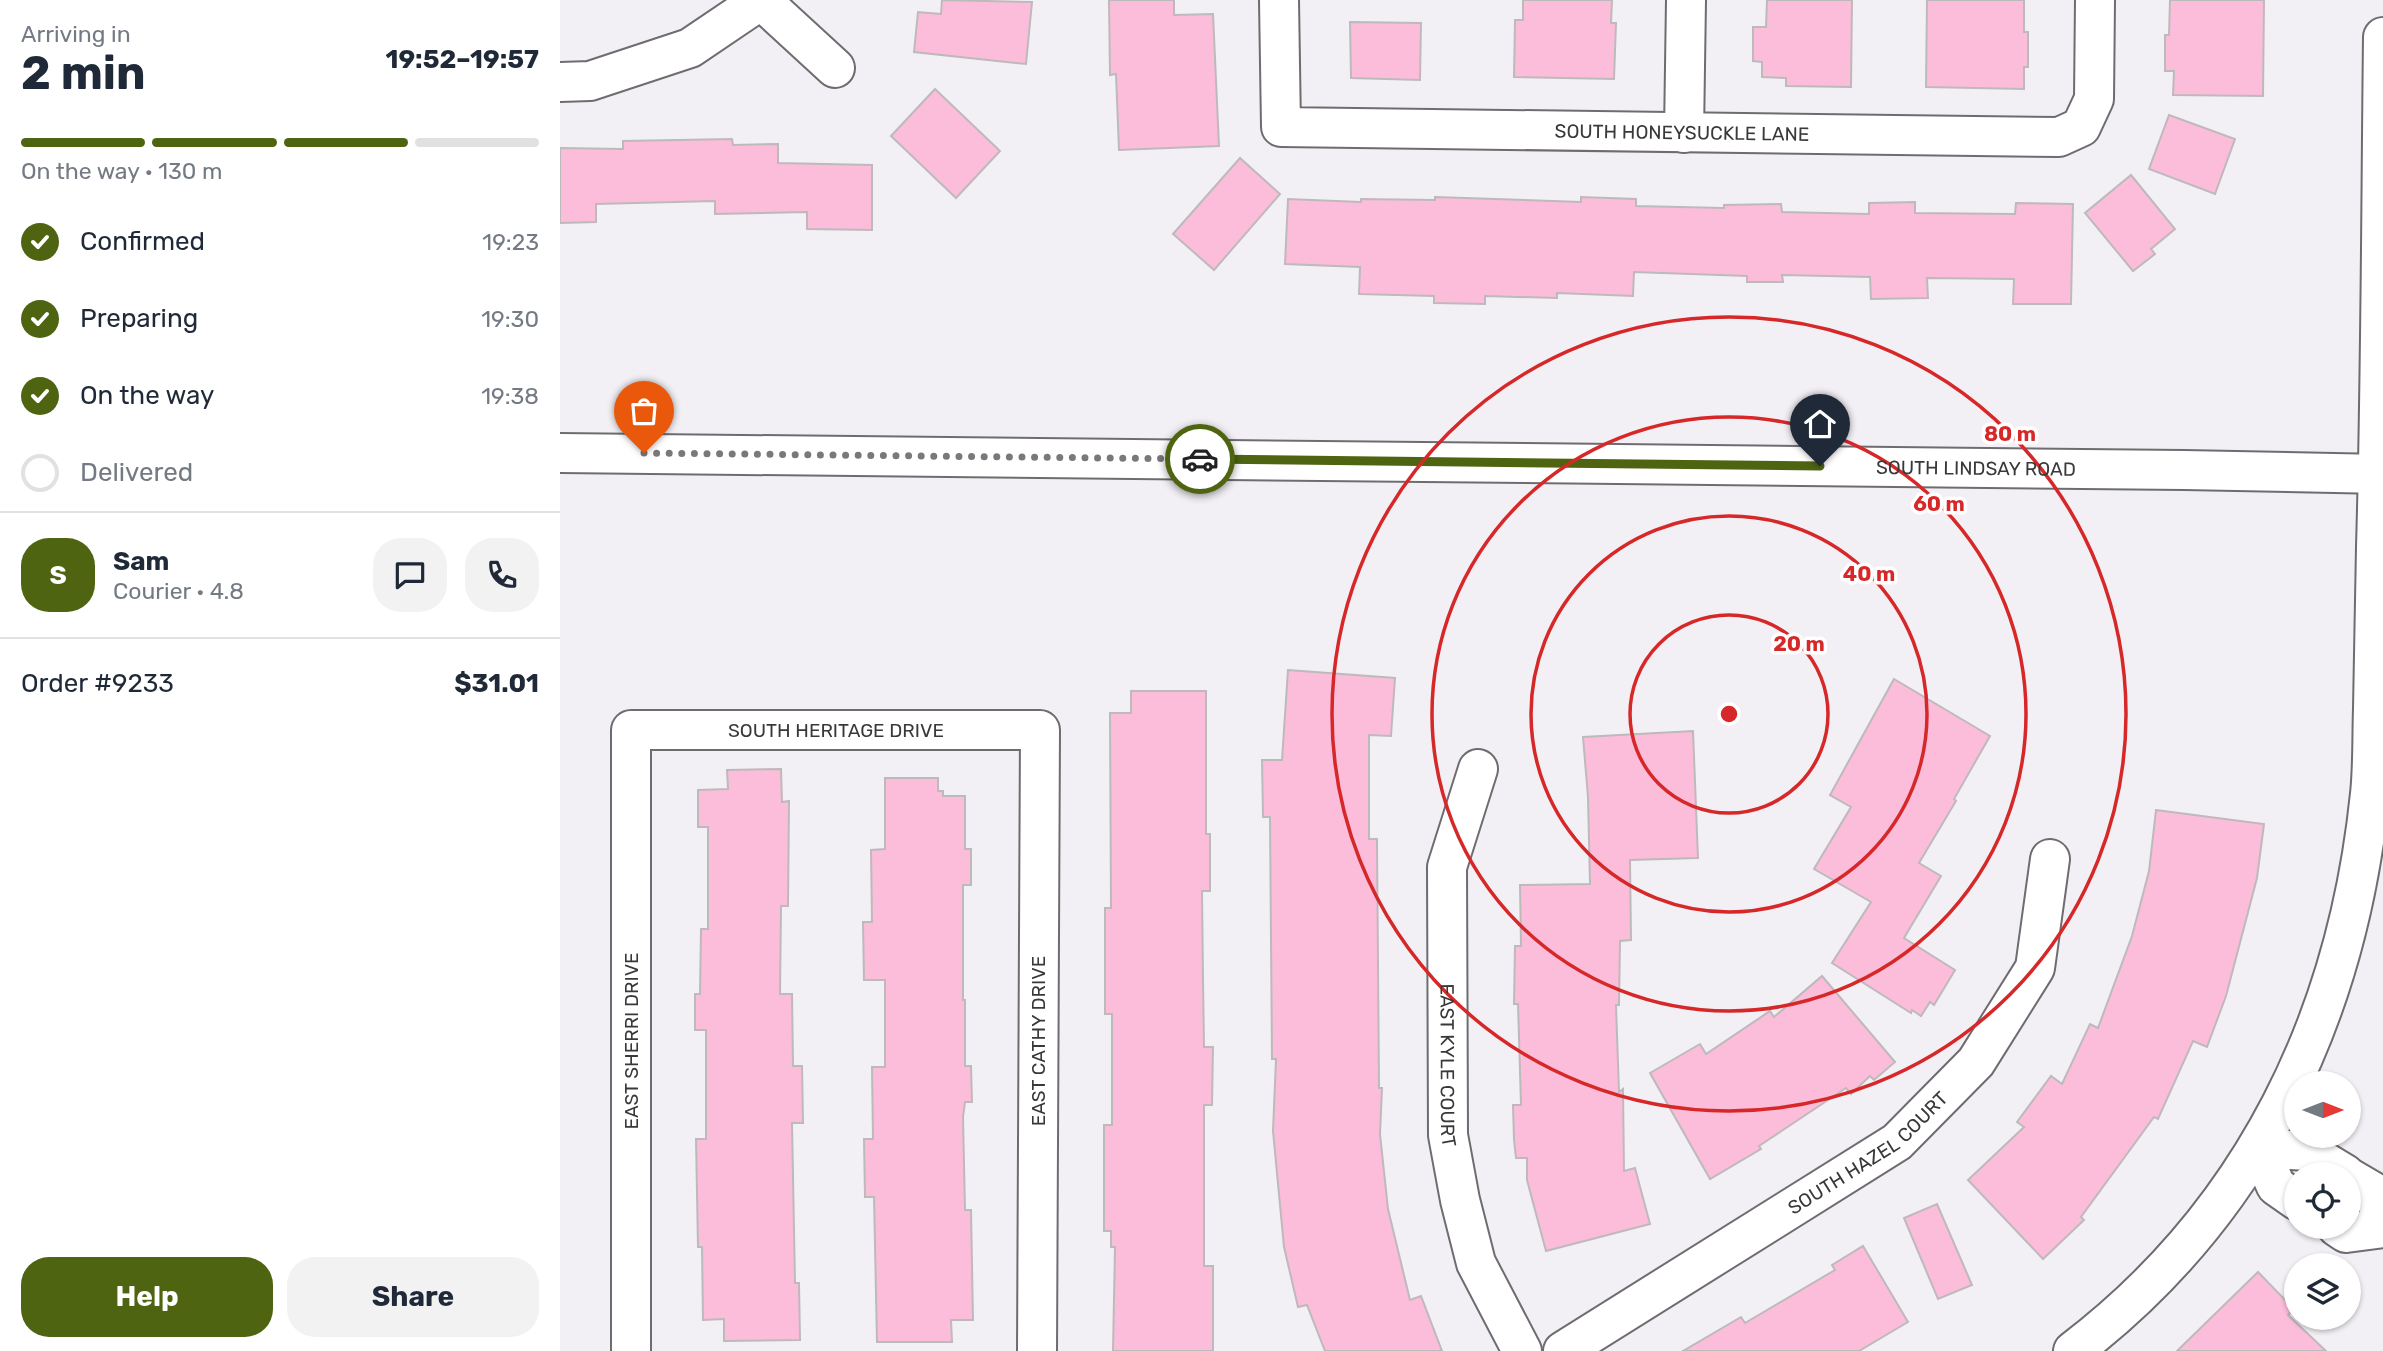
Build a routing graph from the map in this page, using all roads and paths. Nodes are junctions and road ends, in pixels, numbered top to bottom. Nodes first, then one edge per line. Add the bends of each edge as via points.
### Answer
1 (761, 0) edge
2 (1279, 0) edge
3 (1686, 0) edge
4 (2095, 0) edge
5 (2383, 37) edge
6 (835, 68) dead end
7 (560, 82) edge
8 (1684, 133) junction
9 (560, 453) edge
10 (2380, 474) edge
11 (631, 730) joint
12 (1040, 730) joint
13 (1478, 769) dead end
14 (2050, 859) dead end
15 (2259, 1148) junction
16 (2325, 1162) edge
17 (2361, 1184) edge
18 (2284, 1192) edge
19 (2383, 1218) edge
20 (2383, 1228) edge
21 (2361, 1231) edge
22 (631, 1351) edge
23 (1037, 1351) edge
24 (1522, 1351) edge
25 (1563, 1351) edge
26 (2073, 1351) edge

1 - 6 street
1 - 7 street via 690,48 590,81
2 - 8 street, SOUTH HONEYSUCKLE LANE via 1281,127
3 - 8 street
4 - 8 street, SOUTH HONEYSUCKLE LANE via 2094,99 2081,127 2059,137
5 - 10 street
9 - 10 street, SOUTH LINDSAY ROAD
10 - 15 street via 2371,792 2360,867 2329,992
11 - 12 street, SOUTH HERITAGE DRIVE
11 - 22 street, EAST SHERRI DRIVE
12 - 23 street, EAST CATHY DRIVE
13 - 24 street, EAST KYLE COURT via 1447,867 1448,1135 1476,1262
14 - 25 street, SOUTH HAZEL COURT via 2035,968 1976,1062 1898,1142
15 - 16 street via 2307,1151
15 - 18 street via 2276,1186
15 - 26 street via 2216,1209 2158,1276
17 - 19 street via 2372,1191
20 - 21 street

